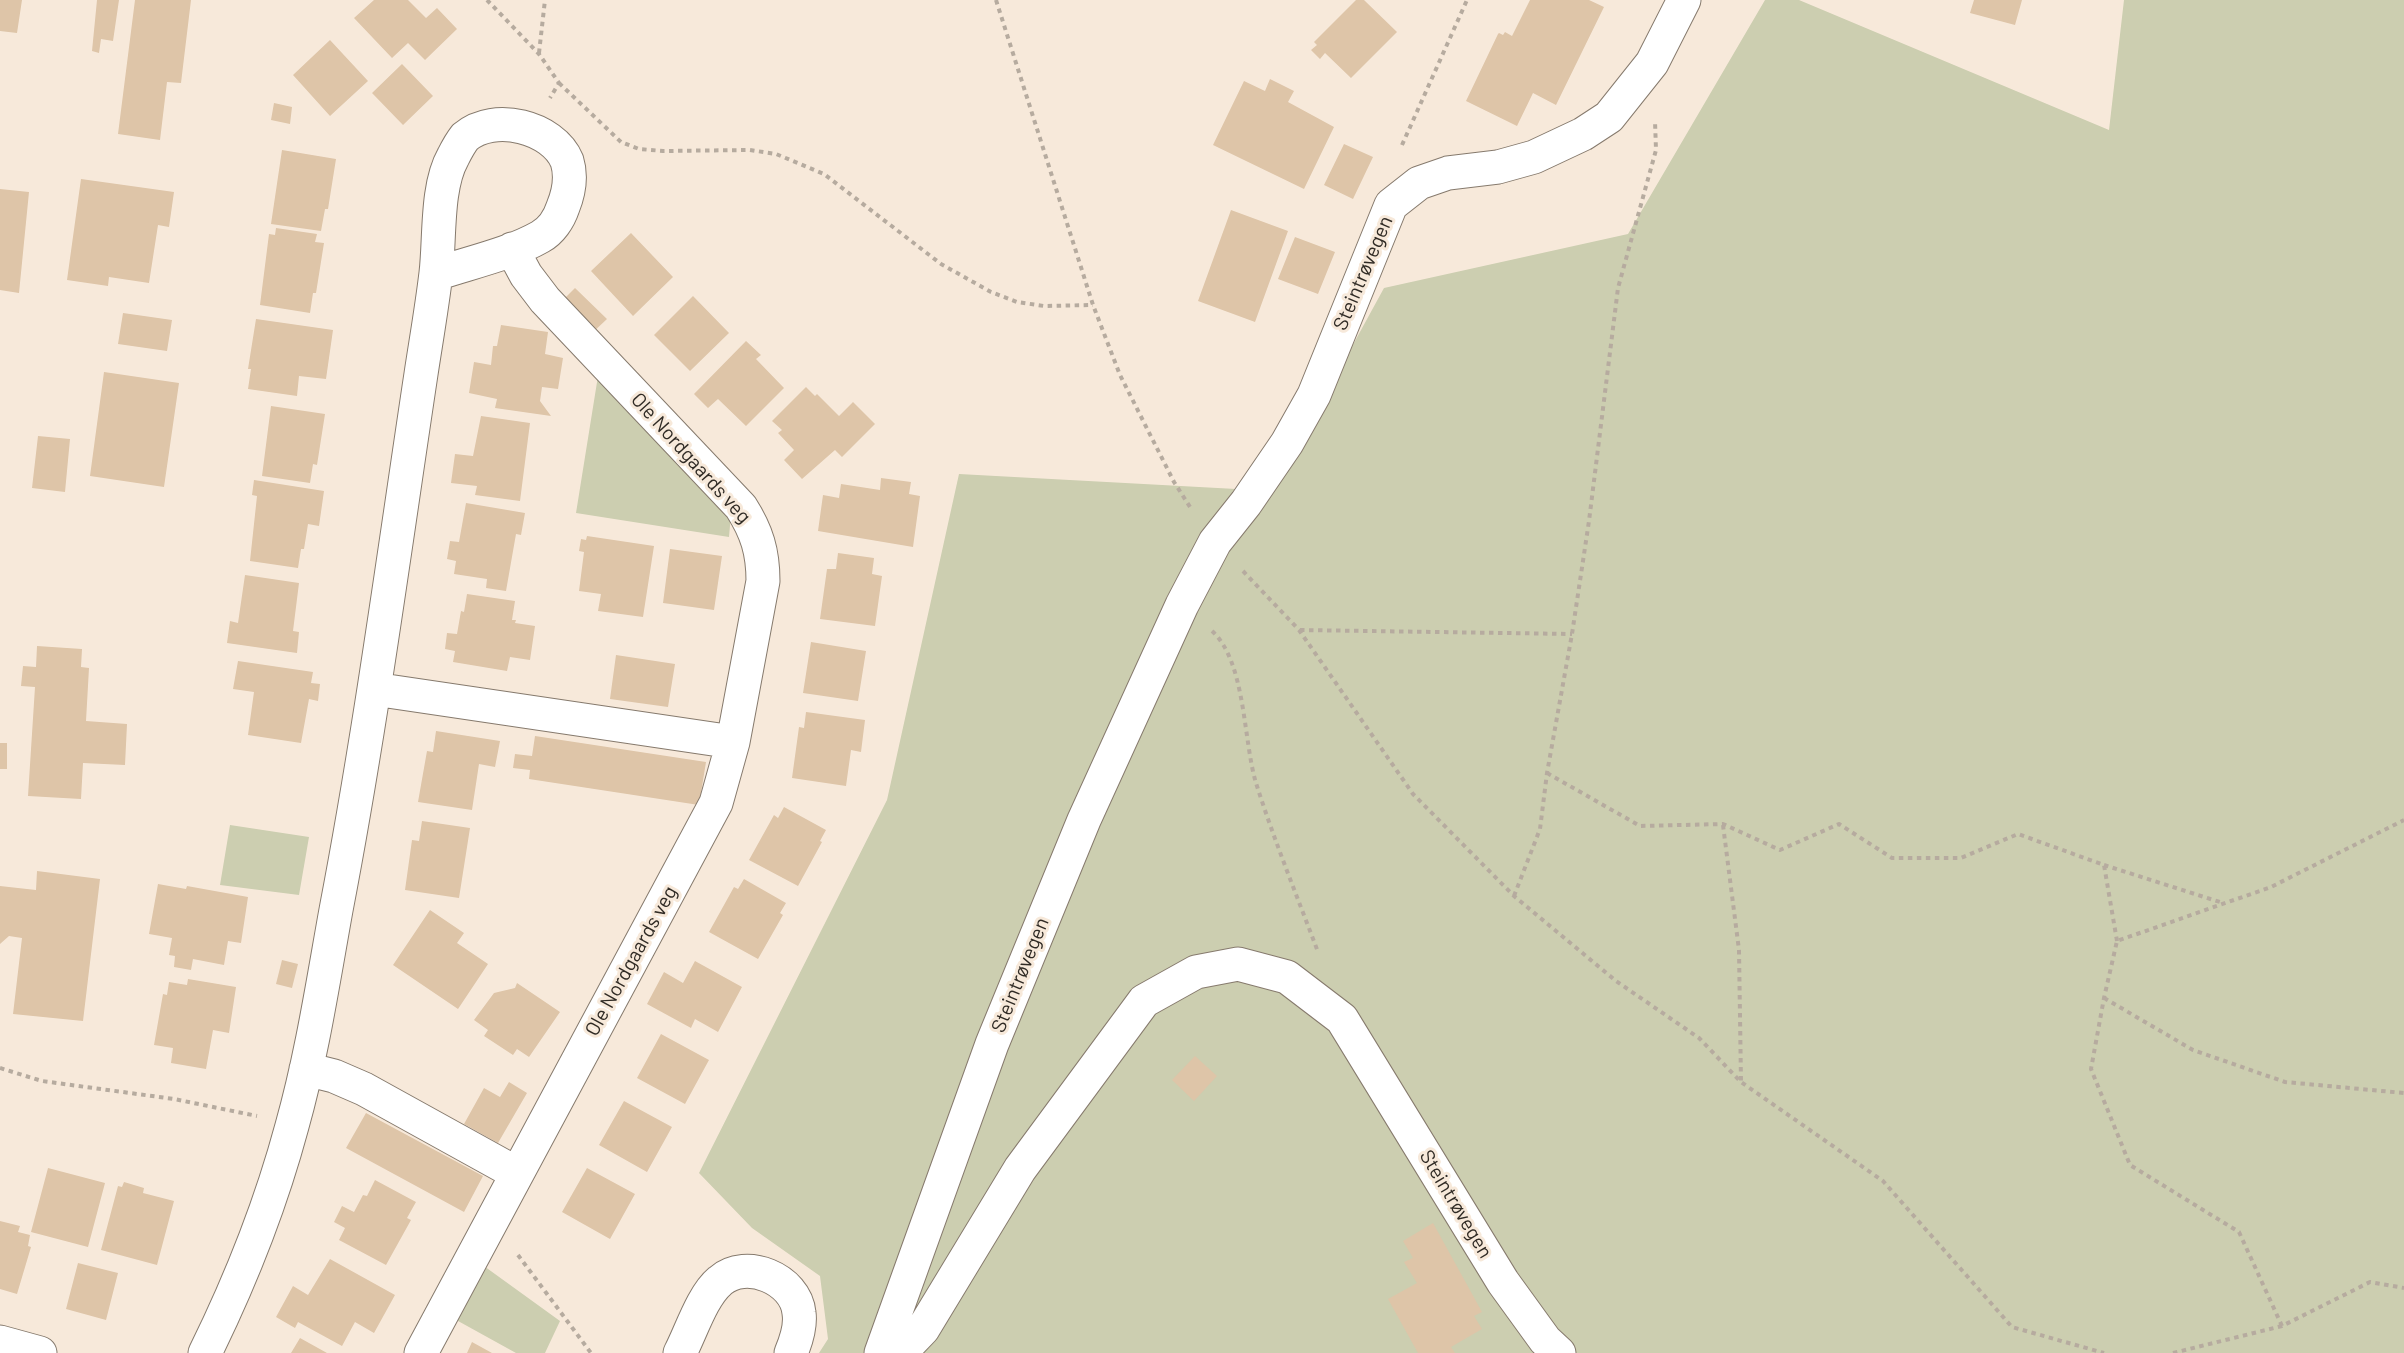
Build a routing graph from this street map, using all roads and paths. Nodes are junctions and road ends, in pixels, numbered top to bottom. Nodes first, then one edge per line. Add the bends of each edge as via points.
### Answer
1 (487, 0) edge
2 (544, 0) edge
3 (996, 0) edge
4 (1467, 0) edge
5 (1684, 0) edge
6 (539, 54) junction
7 (1652, 63) junction
8 (559, 83) junction
9 (532, 130) junction
10 (1402, 145) dead end
11 (512, 249) junction
12 (436, 274) junction
13 (1093, 305) junction
14 (1215, 542) junction
15 (1182, 605) junction
16 (1299, 630) junction
17 (1572, 634) junction
18 (374, 689) junction
19 (732, 742) junction
20 (1547, 773) junction
21 (2404, 820) edge
22 (1723, 824) junction
23 (2104, 865) junction
24 (1514, 896) junction
25 (2225, 903) junction
26 (2117, 941) junction
27 (1318, 954) dead end
28 (2104, 998) junction
29 (0, 1068) edge
30 (306, 1069) junction
31 (1741, 1082) junction
32 (2404, 1093) edge
33 (292, 1127) junction
34 (516, 1173) junction
35 (492, 1220) junction
36 (2404, 1288) edge
37 (2282, 1326) junction
38 (0, 1342) edge
39 (40, 1353) edge
40 (205, 1353) edge
41 (421, 1353) edge
42 (591, 1353) edge
43 (680, 1353) edge
44 (791, 1353) edge
45 (880, 1353) edge
46 (900, 1353) edge
47 (1559, 1353) edge
48 (2104, 1353) edge
49 (2174, 1353) edge

1 - 6 path
2 - 6 path
3 - 13 path
4 - 10 path
5 - 7 street, Steintrøvegen
6 - 8 path
7 - 14 street, Steintrøvegen via 1610,117 1583,134 1534,158 1448,173 1419,183 1391,205 1314,395 1287,443
7 - 17 path via 1656,150 1617,288
8 - 9 path
8 - 13 path via 621,142 639,149 663,151 750,150 776,154 824,174 941,264 991,292 1017,302 1044,306
9 - 11 street via 553,141 566,158 570,175 567,196 559,219 542,236
9 - 12 street via 505,124 483,128 465,138 450,162 443,190
11 - 12 street
11 - 19 street, Ole Nordgaards veg via 545,300 741,507 754,526 764,560 763,581
12 - 18 street
13 - 14 path via 1120,375 1174,482
14 - 15 street, Steintrøvegen
14 - 16 path
15 - 27 path via 1220,638 1232,661 1256,781
15 - 45 street, Steintrøvegen via 1084,820 992,1044
16 - 17 path
16 - 24 path via 1413,795
17 - 20 path
18 - 19 street
18 - 30 street
19 - 34 street, Ole Nordgaards veg via 716,803 700,837
20 - 22 path via 1640,826
20 - 24 path via 1540,829
21 - 25 path via 2271,887
22 - 23 path via 1780,850 1839,824 1892,858 1961,858 2018,834
22 - 31 path via 1739,951
23 - 25 path
23 - 26 path
24 - 31 path via 1616,981 1699,1038
25 - 26 path
26 - 28 path
28 - 32 path via 2193,1050 2285,1082
28 - 37 path via 2091,1069 2130,1165 2239,1232
29 - 33 path via 42,1081 222,1107
30 - 33 street
30 - 34 street via 364,1089
31 - 48 path via 1884,1181 2012,1327
33 - 40 street via 258,1234
34 - 35 street, Ole Nordgaards veg
35 - 41 street, Ole Nordgaards veg
35 - 42 path
36 - 37 path via 2370,1282
37 - 49 path
38 - 39 street
43 - 44 street via 719,1282 731,1274 749,1272 775,1278 786,1287 800,1310
46 - 47 street, Steintrøvegen via 923,1329 1020,1169 1144,1001 1196,972 1238,964 1287,977 1342,1018 1503,1282

